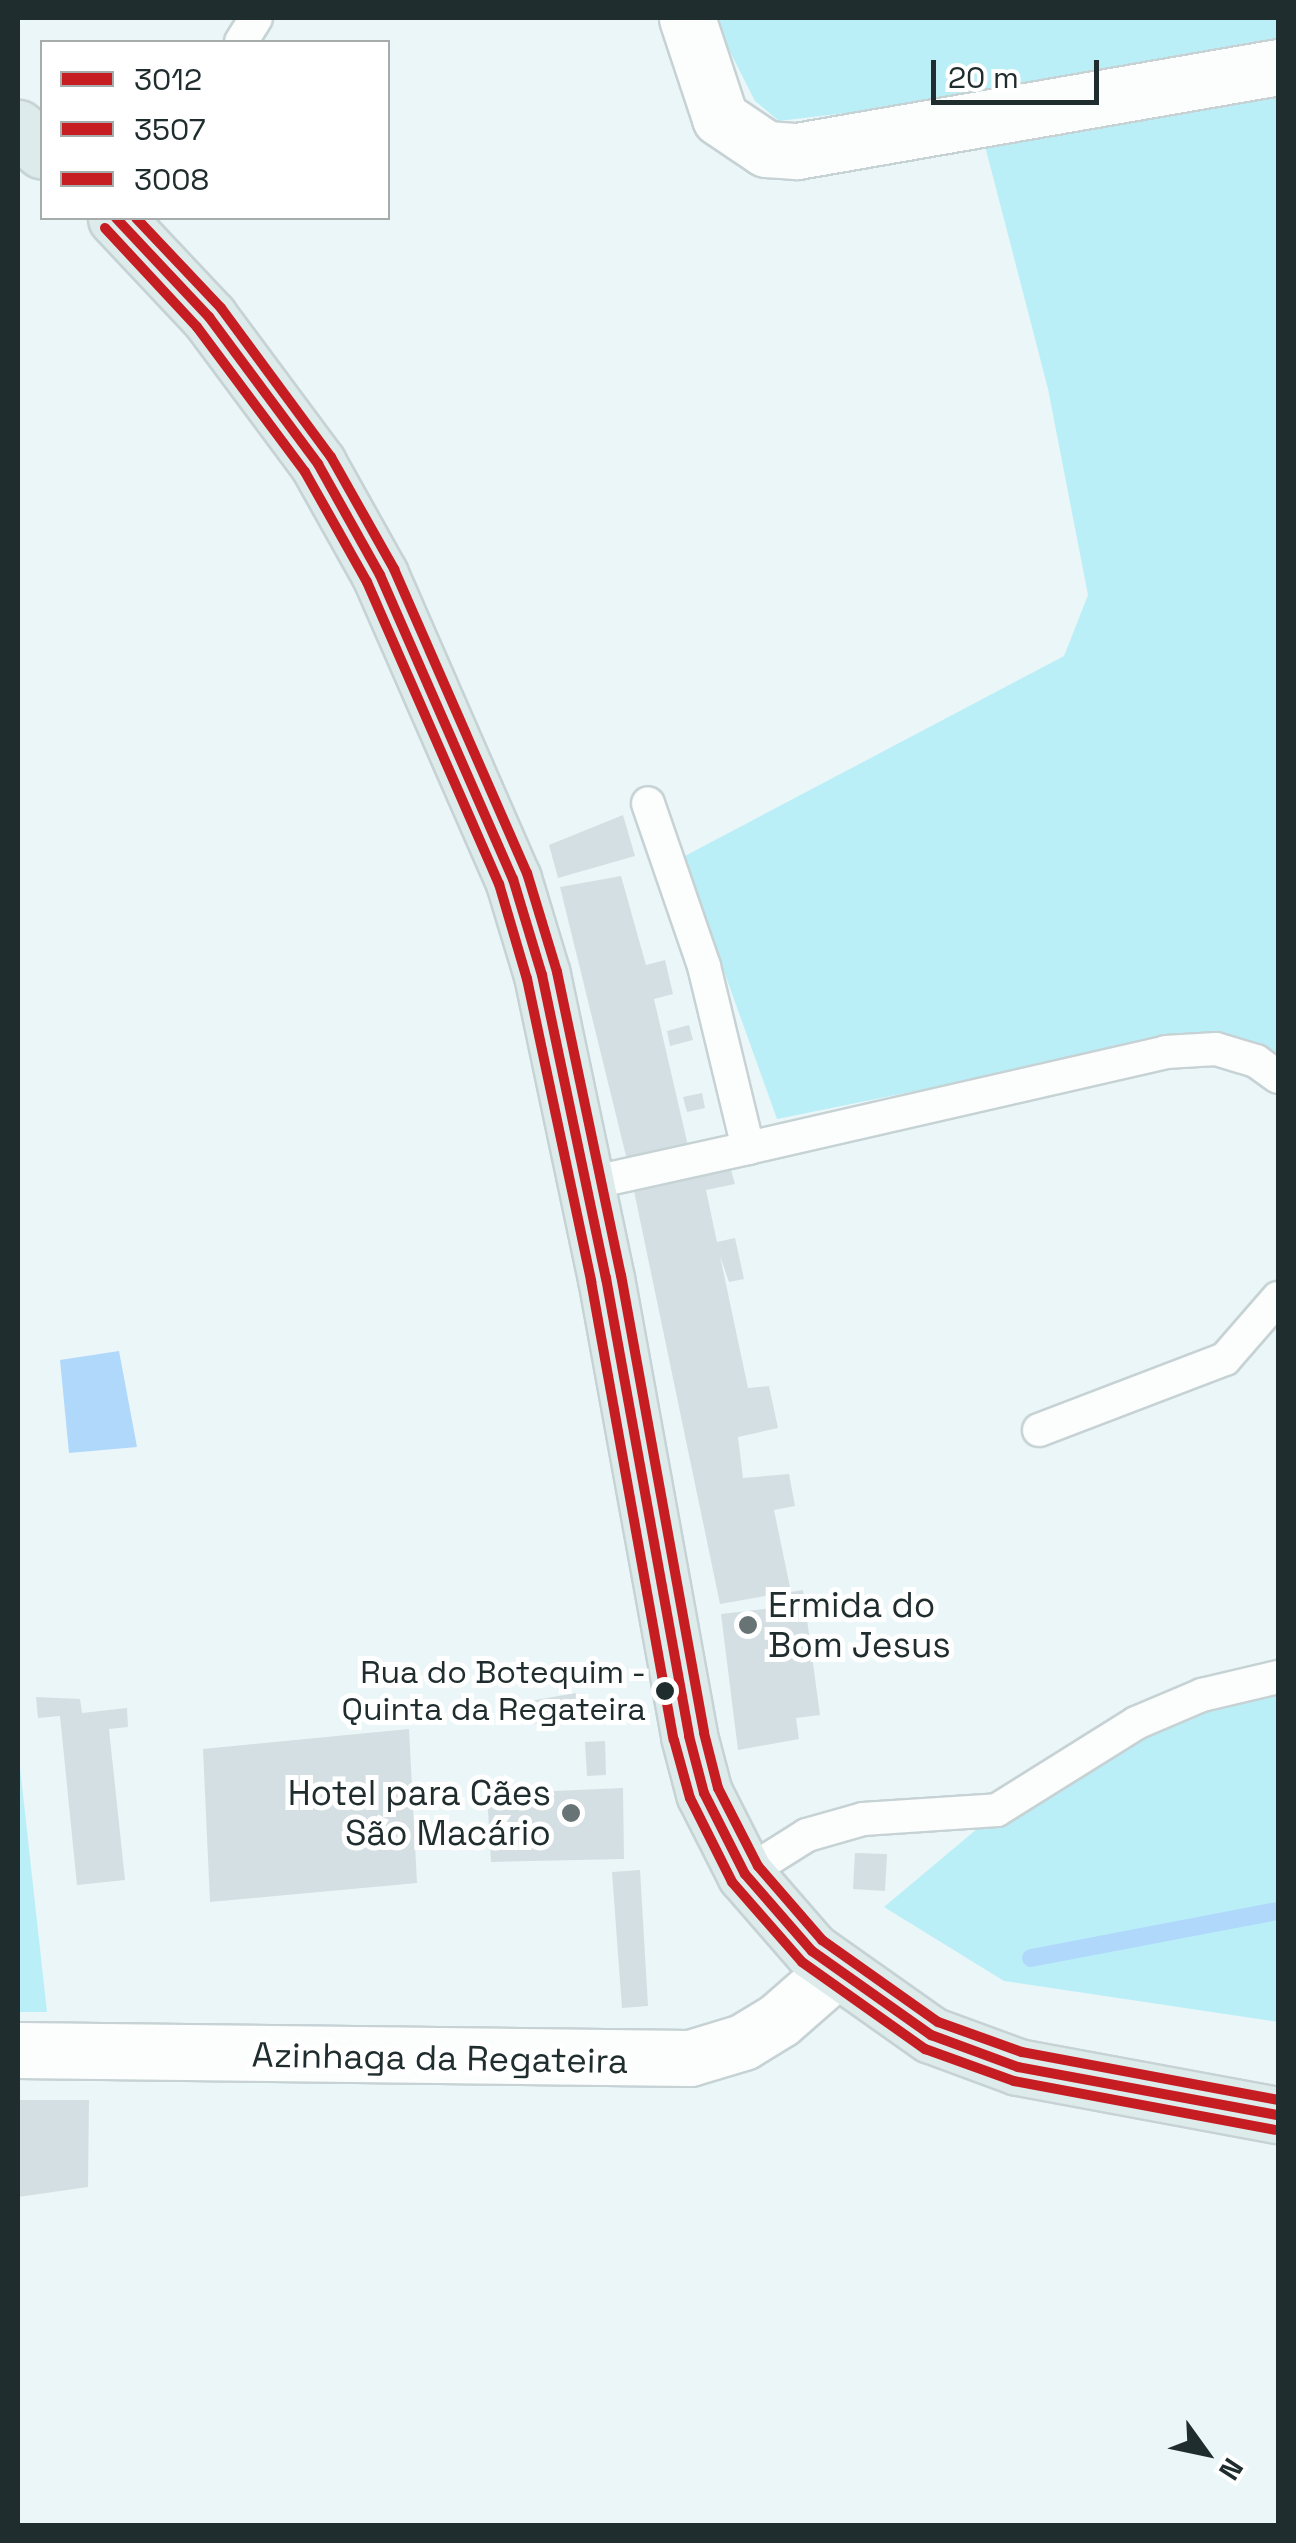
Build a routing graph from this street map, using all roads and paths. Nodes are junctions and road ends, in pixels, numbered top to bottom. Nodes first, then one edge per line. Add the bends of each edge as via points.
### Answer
1 (256, 18) edge
2 (686, 18) edge
3 (243, 40) edge
4 (1278, 68) edge
5 (18, 128) edge
6 (40, 148) edge
7 (123, 220) edge
8 (648, 803) dead end
9 (1278, 1077) edge
10 (748, 1148) junction
11 (586, 1184) junction
12 (1278, 1298) edge
13 (1039, 1430) dead end
14 (1278, 1678) edge
15 (745, 1874) junction
16 (836, 1970) junction
17 (18, 2050) edge
18 (1278, 2115) edge

1 - 3 lane
2 - 4 street via 720,118 766,149 797,152
5 - 6 main road
7 - 11 main road via 270,394 380,575 513,879 542,975
8 - 10 lane via 704,966
9 - 10 lane via 1256,1061 1216,1050 1166,1052
10 - 11 lane
11 - 15 main road via 689,1736 704,1793
12 - 13 lane via 1225,1359
14 - 15 lane via 1202,1695 1136,1724 997,1810 862,1819 807,1835
15 - 16 main road via 778,1918
16 - 17 street, Azinhaga da Regateira via 779,2020 742,2042 690,2058
16 - 18 main road via 889,2011 974,2054 1066,2078

